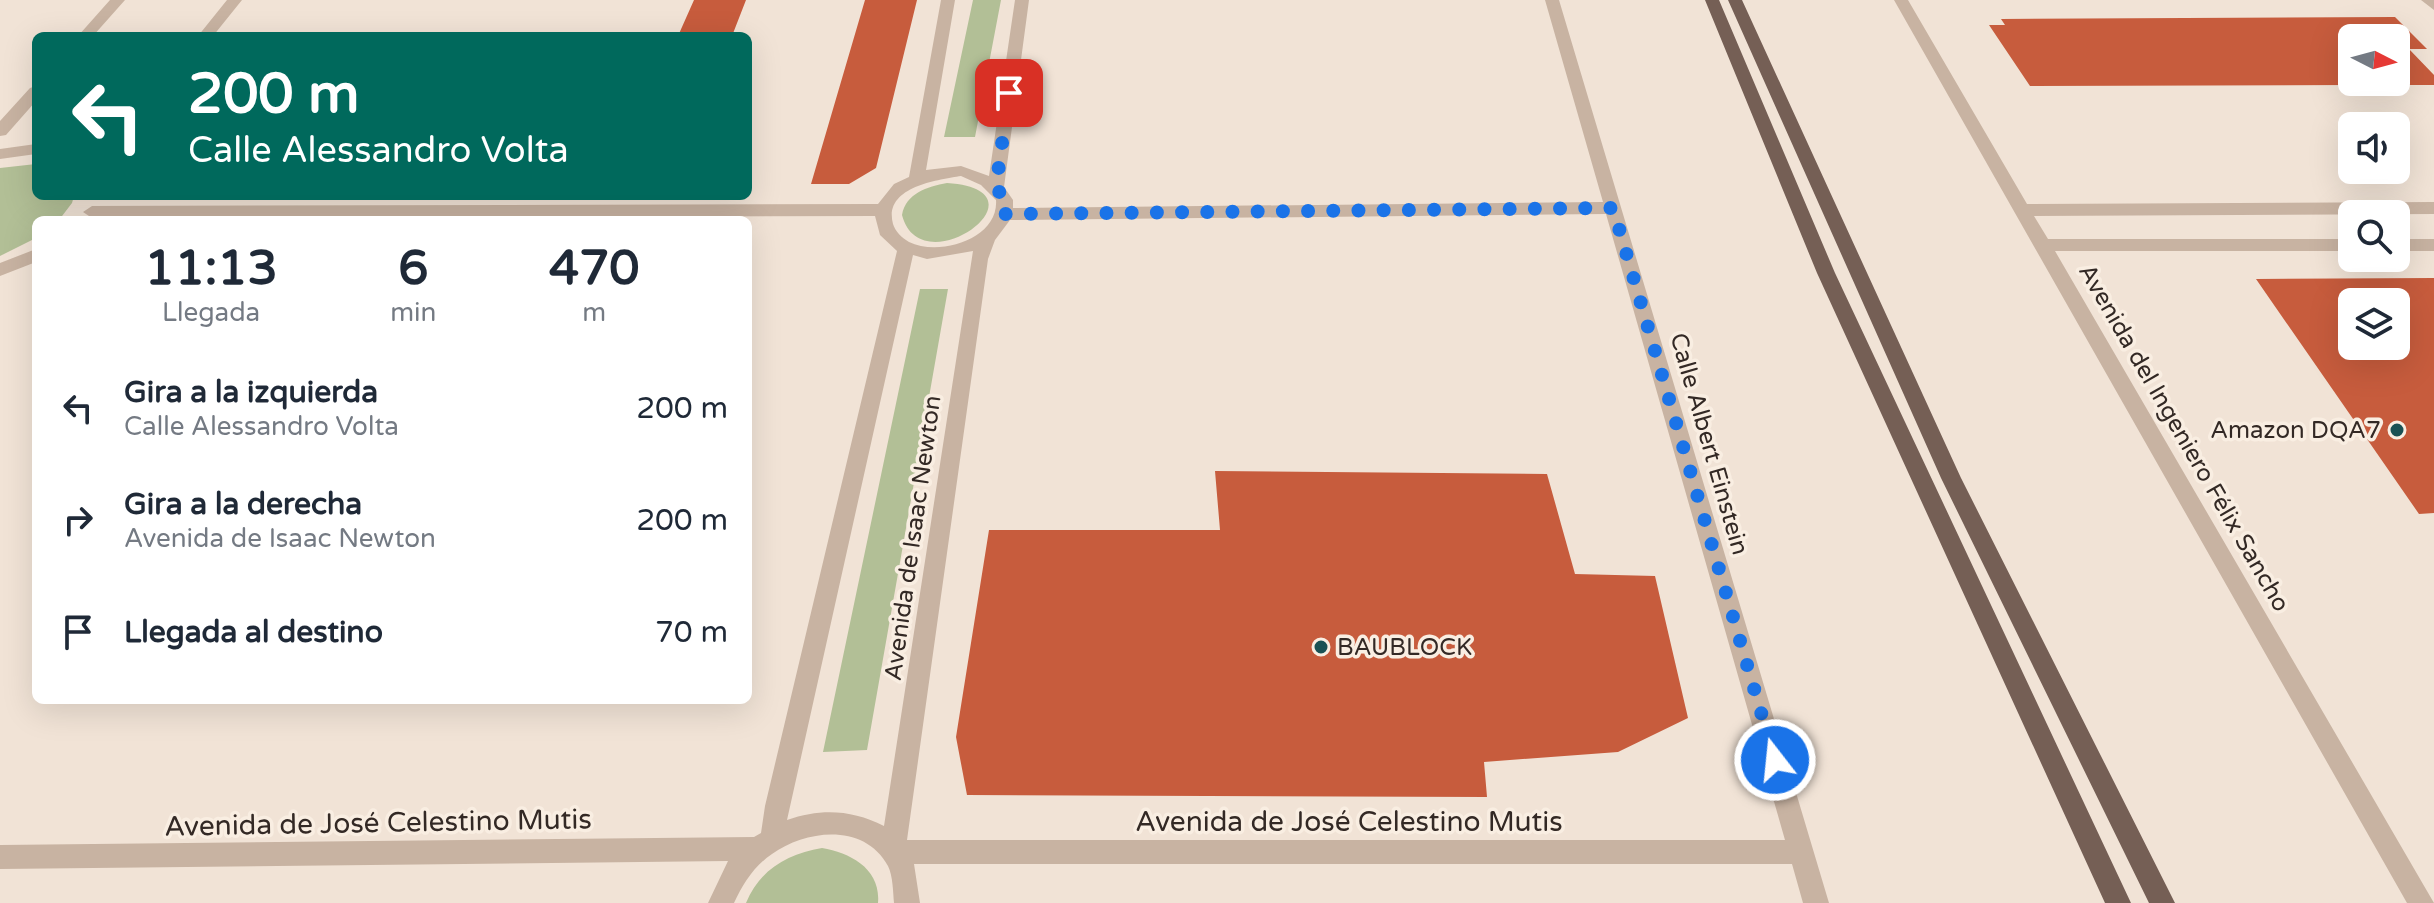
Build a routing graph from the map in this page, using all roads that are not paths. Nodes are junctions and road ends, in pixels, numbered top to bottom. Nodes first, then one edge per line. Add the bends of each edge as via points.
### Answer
1 (118, 0) edge
2 (235, 0) edge
3 (948, 0) edge
4 (1022, 0) edge
5 (1552, 0) edge
6 (1712, 0) edge
7 (1735, 0) edge
8 (1901, 0) edge
9 (2428, 0) edge
10 (2434, 6) edge
11 (89, 32) edge
12 (208, 32) edge
13 (32, 95) edge
14 (0, 131) edge
15 (32, 150) edge
16 (0, 154) edge
17 (917, 177) junction
18 (996, 187) junction
19 (1613, 208) junction
20 (2434, 208) edge
21 (92, 209) edge
22 (882, 210) junction
23 (2024, 210) junction
24 (1004, 214) junction
25 (987, 237) junction
26 (2044, 245) junction
27 (2338, 245) edge
28 (2410, 245) edge
29 (2434, 245) edge
30 (906, 248) junction
31 (32, 257) edge
32 (3, 272) edge
33 (765, 843) junction
34 (894, 850) junction
35 (1802, 852) junction
36 (0, 857) edge
37 (721, 903) edge
38 (907, 903) edge
39 (1816, 903) edge
40 (2118, 903) edge
41 (2162, 903) edge
42 (2421, 903) edge

1 - 11 street
2 - 12 street
3 - 17 street
4 - 18 street
5 - 19 street, Calle Albert Einstein
6 - 40 main road via 1826,273
7 - 41 main road via 1951,478
8 - 23 street, Avenida del Ingeniero Félix Sancho
9 - 10 street
13 - 14 street
15 - 16 street
17 - 18 street via 961,171
17 - 22 street via 894,191
18 - 24 street via 1004,199
19 - 24 street
19 - 35 street, Calle Albert Einstein
20 - 23 street
21 - 22 street
22 - 30 street via 885,232
23 - 26 street, Avenida del Ingeniero Félix Sancho
24 - 25 street
25 - 30 street via 948,252
25 - 34 street, Avenida de Isaac Newton via 979,259
26 - 27 street
26 - 42 street, Avenida del Ingeniero Félix Sancho
28 - 29 street
30 - 33 street
31 - 32 street
33 - 34 street via 805,823 839,821 869,829
33 - 36 street, Avenida de José Celestino Mutis
33 - 37 street via 737,870
34 - 35 street, Avenida de José Celestino Mutis
34 - 38 street via 908,884
35 - 39 street, Calle Albert Einstein

